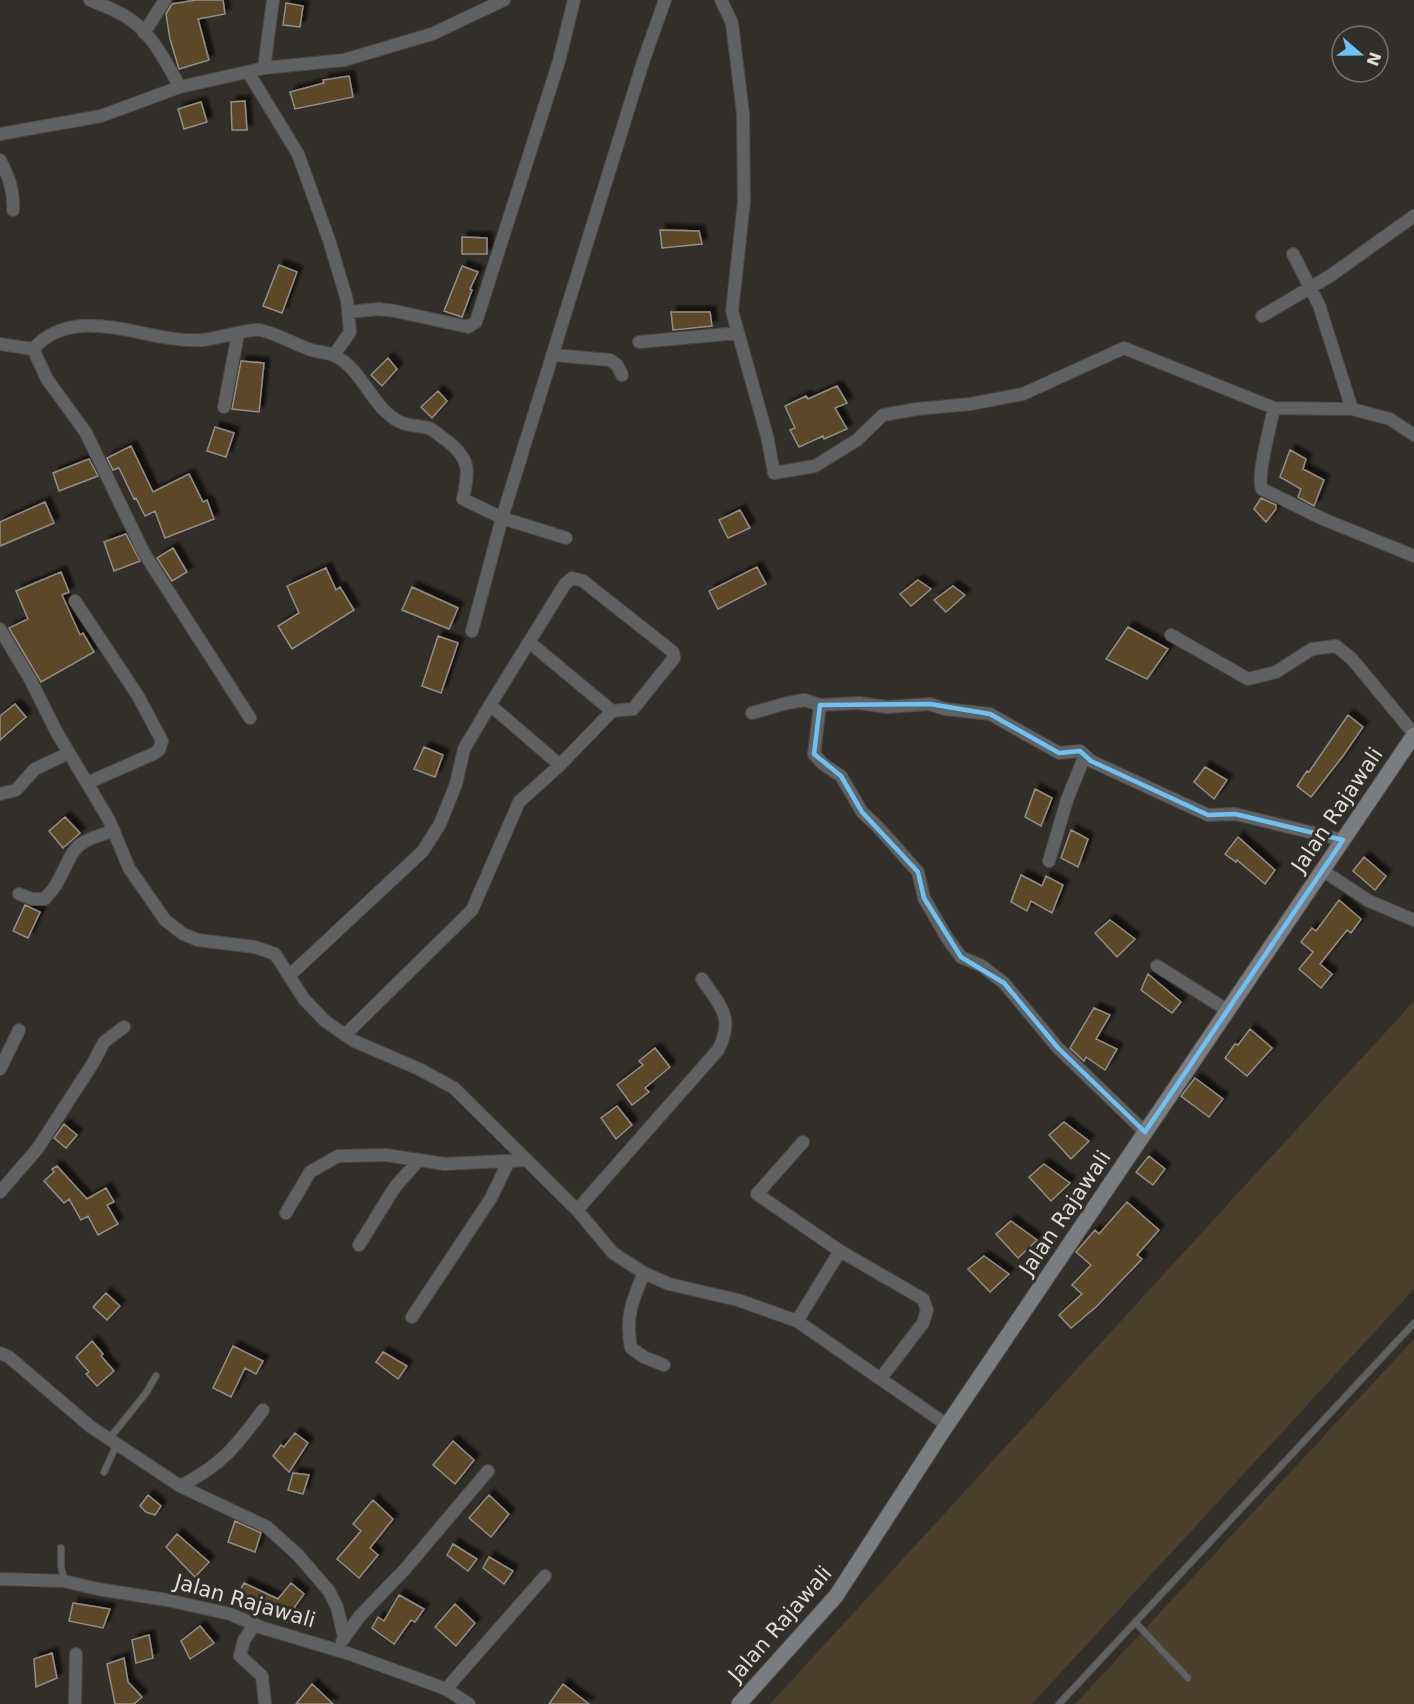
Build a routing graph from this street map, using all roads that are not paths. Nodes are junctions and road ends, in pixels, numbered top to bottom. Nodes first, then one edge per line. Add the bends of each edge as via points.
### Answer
1 (90, 0) edge
2 (165, 0) edge
3 (273, 0) edge
4 (504, 0) edge
5 (574, 0) edge
6 (665, 0) edge
7 (721, 0) edge
8 (144, 33) junction
9 (264, 68) junction
10 (248, 72) junction
11 (180, 87) junction
12 (0, 134) edge
13 (0, 160) edge
14 (13, 210) dead end
15 (1414, 216) edge
16 (1293, 254) dead end
17 (1311, 288) junction
18 (348, 312) junction
19 (1262, 316) dead end
20 (738, 333) junction
21 (238, 334) junction
22 (639, 342) dead end
23 (0, 344) edge
24 (33, 349) junction
25 (333, 355) junction
26 (554, 355) junction
27 (622, 375) dead end
28 (224, 407) dead end
29 (1274, 408) junction
30 (1352, 409) junction
31 (1414, 435) edge
32 (502, 518) junction
33 (566, 538) dead end
34 (1414, 556) edge
35 (75, 600) dead end
36 (0, 629) edge
37 (472, 631) dead end
38 (1171, 635) dead end
39 (529, 642) junction
40 (490, 705) junction
41 (820, 705) junction
42 (612, 711) junction
43 (752, 712) dead end
44 (250, 718) dead end
45 (1414, 735) edge
46 (69, 753) junction
47 (1085, 755) junction
48 (560, 765) junction
49 (87, 783) junction
50 (0, 795) edge
51 (114, 831) junction
52 (1342, 840) junction
53 (1049, 861) dead end
54 (1322, 870) junction
55 (20, 894) dead end
56 (1414, 920) edge
57 (1157, 966) dead end
58 (290, 975) junction
59 (702, 979) dead end
60 (1227, 1010) junction
61 (124, 1028) dead end
62 (19, 1030) dead end
63 (345, 1035) junction
64 (0, 1070) edge
65 (1145, 1132) junction
66 (803, 1142) dead end
67 (419, 1160) junction
68 (526, 1160) junction
69 (509, 1161) junction
70 (0, 1192) edge
71 (577, 1210) junction
72 (286, 1214) dead end
73 (359, 1245) dead end
74 (840, 1251) junction
75 (644, 1273) junction
76 (412, 1317) dead end
77 (797, 1321) junction
78 (1414, 1323) edge
79 (0, 1353) edge
80 (664, 1365) dead end
81 (156, 1376) dead end
82 (881, 1378) junction
83 (263, 1410) dead end
84 (947, 1425) junction
85 (113, 1441) junction
86 (488, 1471) dead end
87 (104, 1472) dead end
88 (180, 1486) junction
89 (62, 1548) dead end
90 (545, 1576) dead end
91 (0, 1579) edge
92 (64, 1581) junction
93 (1135, 1622) junction
94 (255, 1624) junction
95 (344, 1637) junction
96 (337, 1650) junction
97 (76, 1653) dead end
98 (1188, 1678) dead end
99 (446, 1689) junction
100 (75, 1704) edge
101 (266, 1704) edge
102 (469, 1704) edge
103 (739, 1704) edge
104 (1059, 1704) edge

1 - 8 street via 126,16
2 - 8 street
3 - 9 street
4 - 9 street via 432,34 344,60
5 - 18 street via 560,61 476,322 468,327 379,309
6 - 26 street
7 - 20 street via 732,23 743,114 744,202 732,311
8 - 11 street via 156,45
9 - 10 street
10 - 11 street
10 - 18 street via 298,154 329,240
11 - 12 street via 101,116
13 - 14 street via 11,182
15 - 17 street
16 - 17 street
17 - 19 street
17 - 30 street
18 - 25 street via 350,332
20 - 22 street
20 - 29 street via 774,473 815,466 857,440 883,416 1023,394 1124,348
21 - 24 street via 201,340 81,326 59,330
21 - 25 street via 258,329
21 - 28 street
23 - 24 street
24 - 44 street via 47,379 86,433 144,553
25 - 32 street via 351,368 383,408 400,422 430,429 460,450 467,466 464,499
26 - 27 street via 610,360
26 - 32 street
29 - 30 street
29 - 34 street via 1264,453 1260,484 1263,489 1323,519
30 - 31 street via 1390,419
32 - 33 street
32 - 37 street
35 - 49 street via 138,696 162,741 153,754
36 - 46 street
38 - 45 street via 1248,679 1276,672 1312,649 1336,646 1352,659
39 - 40 street
39 - 42 street
39 - 42 street via 572,578 583,581 673,652 674,658 633,709
40 - 48 street
40 - 58 street via 464,749 456,784 440,824 423,851
41 - 43 street via 805,700
41 - 47 street via 930,704 990,714 1059,753
41 - 65 street via 814,754 841,776 862,812 918,872 924,898 947,939 961,957 982,966 1004,983 1058,1048
42 - 48 street
45 - 52 street, Jalan Rajawali
46 - 49 street
46 - 50 street via 35,769 16,790
47 - 52 street via 1208,815 1235,814
47 - 53 street
48 - 63 street via 519,802 472,910
49 - 51 street
51 - 55 street via 80,844 45,899
51 - 58 street via 129,868 165,921 198,940 255,947 275,954
52 - 54 street, Jalan Rajawali
54 - 56 street via 1369,901
54 - 60 street, Jalan Rajawali
57 - 60 street
58 - 63 street via 304,999
59 - 71 street via 725,1013 726,1034 718,1050
60 - 65 street, Jalan Rajawali
61 - 70 street via 104,1042 38,1148
62 - 64 street
63 - 68 street via 454,1088
65 - 84 street, Jalan Rajawali
66 - 74 street via 757,1194
67 - 69 street via 445,1164
67 - 72 street via 386,1155 338,1156 310,1172
67 - 73 street via 395,1187
68 - 69 street
68 - 71 street
69 - 76 street via 491,1198
71 - 75 street via 613,1253
74 - 77 street
74 - 82 street via 923,1299 927,1310 923,1323
75 - 77 street via 669,1284 738,1300
75 - 80 street via 632,1302 627,1330 631,1348
77 - 82 street
78 - 93 lane
79 - 85 street
81 - 85 lane
82 - 84 street
83 - 88 street via 233,1450 204,1474
84 - 103 street, Jalan Rajawali via 836,1596
85 - 87 lane
85 - 88 street
86 - 95 street
88 - 95 street via 267,1527 298,1555 329,1591
89 - 92 lane
90 - 99 street
91 - 92 street, Jalan Rajawali
92 - 94 street, Jalan Rajawali via 201,1607
93 - 98 lane
93 - 104 lane
94 - 96 street, Jalan Rajawali
94 - 101 street via 244,1640 240,1656 262,1677
95 - 96 street
96 - 99 street, Jalan Rajawali
97 - 100 street
99 - 102 street, Jalan Rajawali

